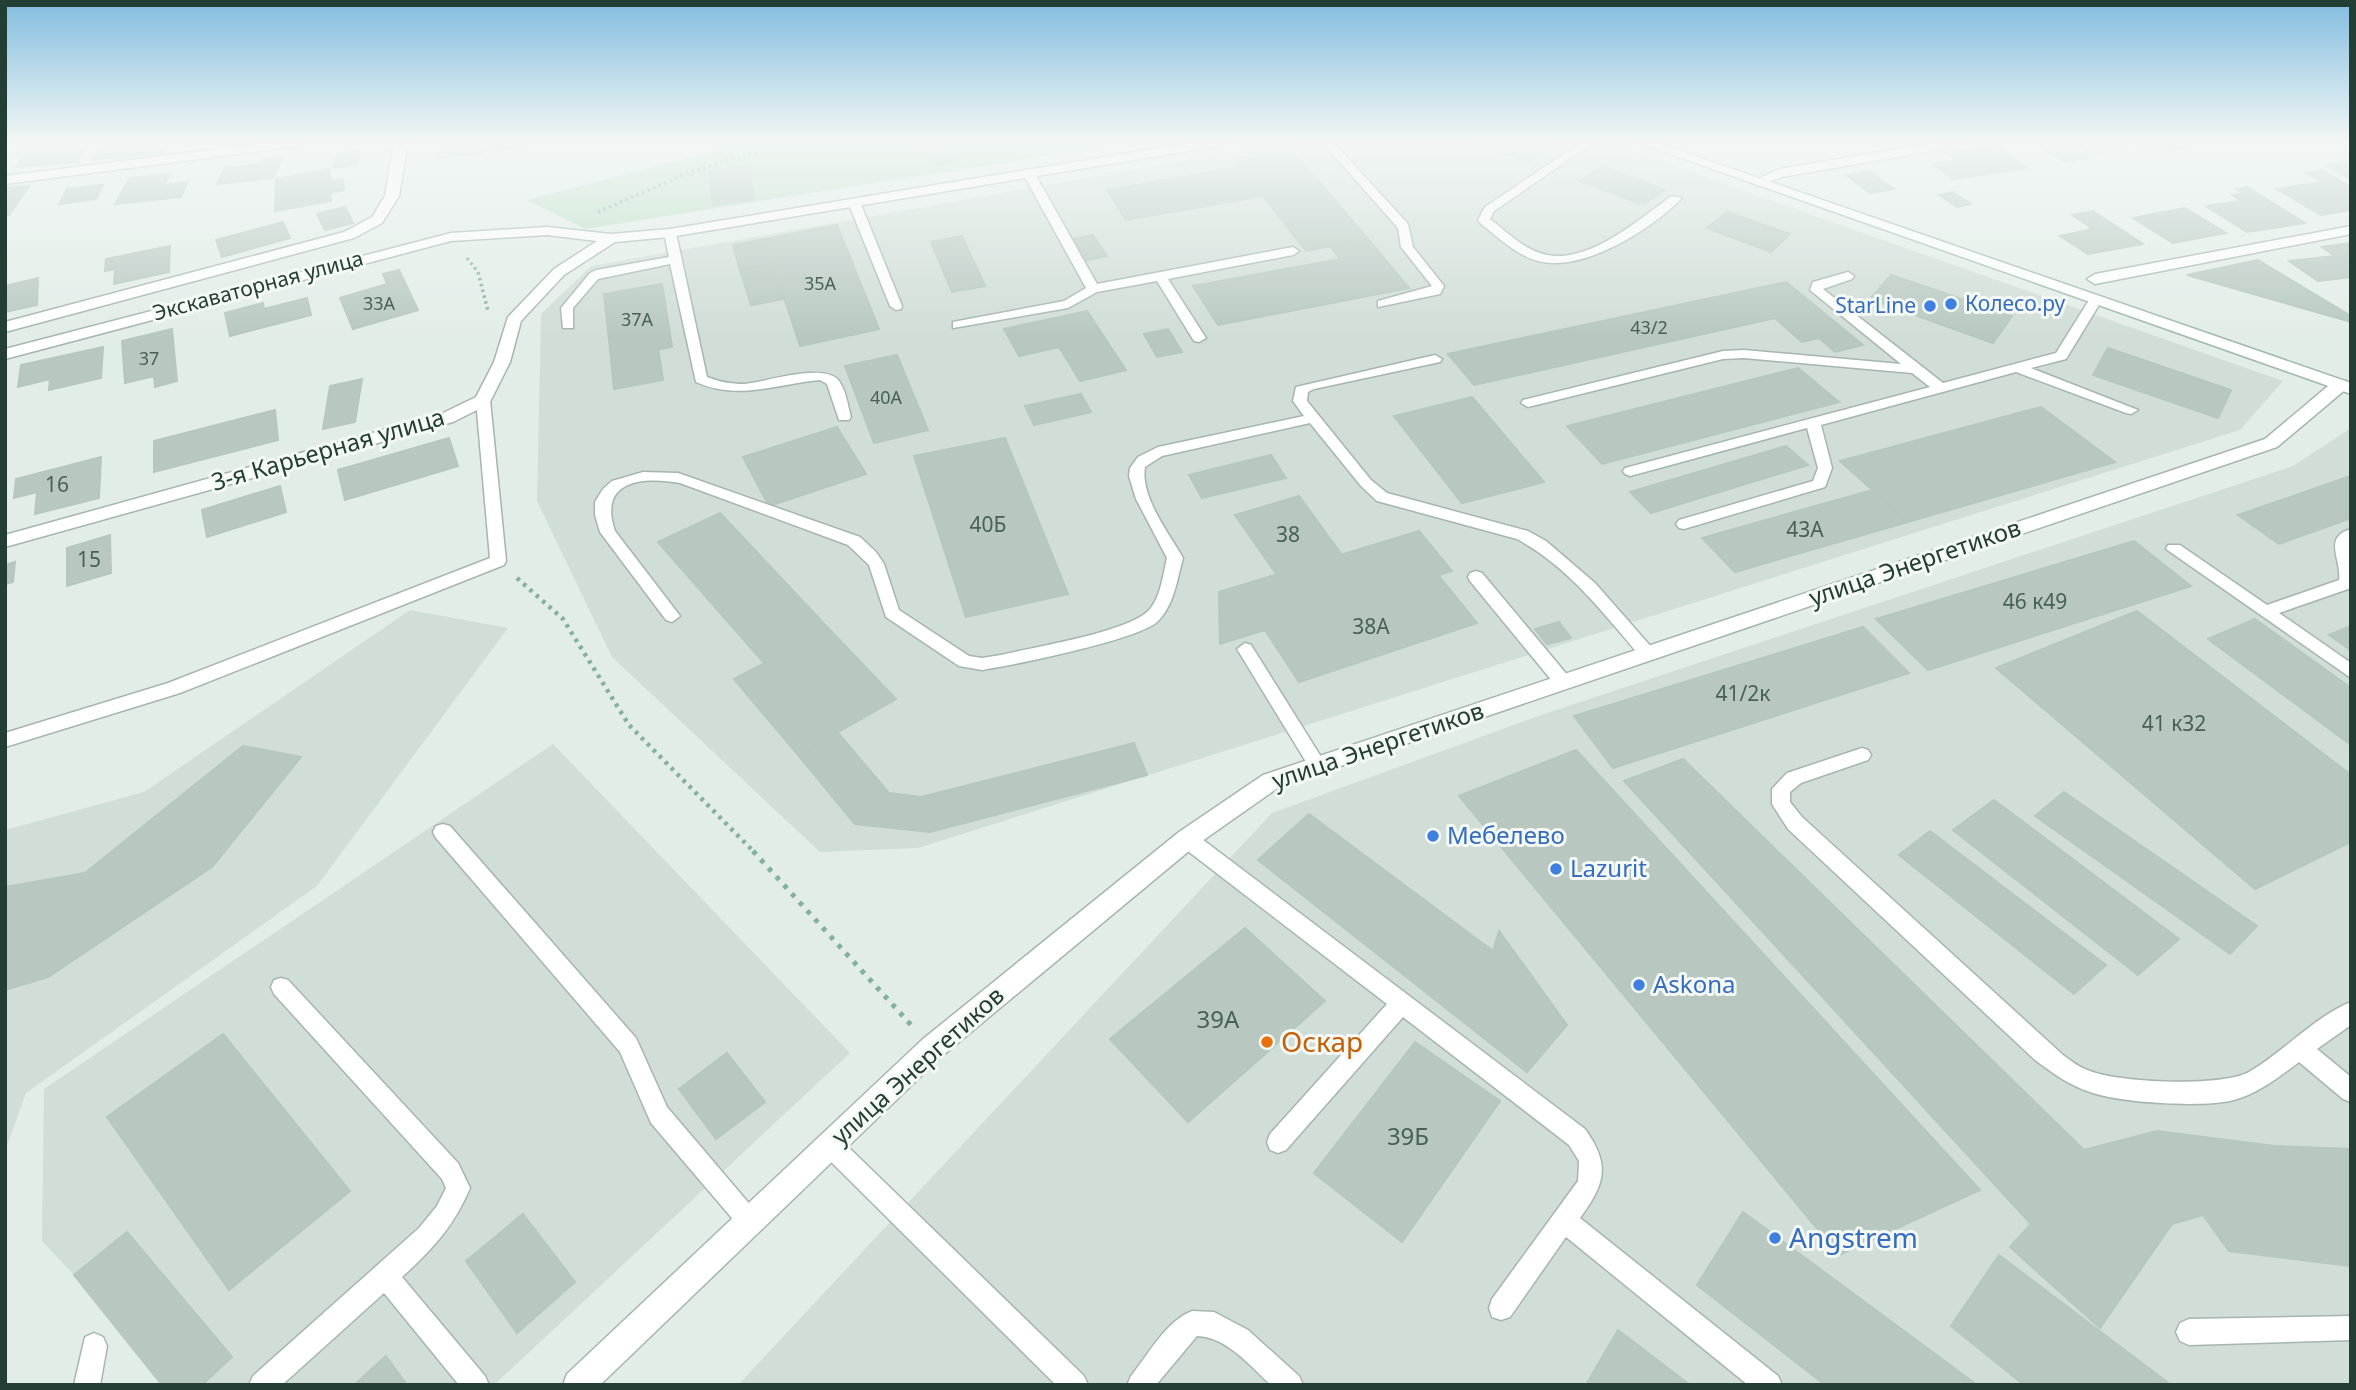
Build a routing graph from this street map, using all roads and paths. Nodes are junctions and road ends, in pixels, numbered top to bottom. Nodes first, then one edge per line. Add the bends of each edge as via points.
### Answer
1 (385, 207) edge
2 (610, 207) edge
3 (824, 207) edge
4 (855, 207) edge
5 (1047, 207) edge
6 (1385, 207) edge
7 (1492, 207) edge
8 (1663, 207) edge
9 (1829, 207) edge
10 (591, 214) dead end
11 (2351, 230) edge
12 (670, 233) junction
13 (451, 237) junction
14 (611, 238) junction
15 (1293, 251) dead end
16 (676, 259) junction
17 (1160, 276) junction
18 (1848, 276) dead end
19 (2095, 279) dead end
20 (1093, 289) junction
21 (2096, 300) junction
22 (1383, 304) dead end
23 (896, 306) dead end
24 (488, 311) dead end
25 (568, 325) dead end
26 (958, 325) dead end
27 (5, 327) edge
28 (1199, 338) dead end
29 (5, 354) edge
30 (1435, 359) dead end
31 (2017, 368) junction
32 (1916, 369) junction
33 (2345, 387) edge
34 (1940, 388) junction
35 (483, 400) junction
36 (1528, 403) dead end
37 (2131, 410) dead end
38 (844, 417) dead end
39 (1314, 418) junction
40 (1813, 422) junction
41 (1630, 471) dead end
42 (1684, 524) dead end
43 (2351, 534) edge
44 (5, 541) edge
45 (2174, 549) dead end
46 (498, 561) junction
47 (1476, 577) dead end
48 (2265, 612) junction
49 (672, 616) dead end
50 (1245, 649) dead end
51 (1647, 653) junction
52 (2351, 672) edge
53 (1563, 682) junction
54 (5, 740) edge
55 (1862, 755) dead end
56 (1317, 765) junction
57 (443, 832) dead end
58 (1187, 839) junction
59 (282, 987) dead end
60 (1402, 1003) junction
61 (2351, 1012) edge
62 (932, 1048) junction
63 (2300, 1049) junction
64 (2351, 1091) edge
65 (1278, 1142) dead end
66 (830, 1145) junction
67 (1564, 1220) junction
68 (750, 1222) junction
69 (384, 1276) junction
70 (1501, 1308) dead end
71 (2351, 1328) edge
72 (2189, 1332) dead end
73 (94, 1346) dead end
74 (87, 1385) edge
75 (262, 1385) edge
76 (476, 1385) edge
77 (578, 1385) edge
78 (1074, 1385) edge
79 (1140, 1385) edge
80 (1290, 1385) edge
81 (1769, 1385) edge

1 - 27 street, Экскаваторная улица via 377,220 349,235
2 - 10 path
3 - 12 street, Экскаваторная улица
4 - 23 lane
5 - 20 lane
6 - 22 lane via 1404,228 1407,247 1438,286 1428,295
7 - 8 lane via 1484,220 1534,255 1558,259 1596,252
9 - 21 street
11 - 19 street
12 - 14 street, Экскаваторная улица
12 - 16 lane
13 - 14 street, Экскаваторная улица via 547,231
13 - 24 path via 478,272
13 - 29 street, Экскаваторная улица
14 - 35 street via 559,272 514,320 502,362
15 - 17 lane
16 - 25 lane via 594,276 567,308
16 - 38 lane via 701,379 749,388 823,376 833,382
17 - 20 lane
17 - 28 lane
18 - 32 lane via 1816,285 1816,290
20 - 26 lane via 1068,304
21 - 31 lane via 2061,356
21 - 33 street
30 - 39 lane via 1301,390 1300,401
31 - 34 lane
31 - 37 lane
32 - 34 lane
32 - 36 lane via 1723,355
33 - 51 street, улица Энергетиков via 2272,443
34 - 40 lane
35 - 44 street, 3-я Карьерная улица via 447,418
35 - 46 lane
39 - 49 lane via 1158,452 1142,460 1136,471 1138,485 1175,558 1156,616 1129,630 1001,661 965,662 892,613 879,566 870,551 854,541 673,477 618,482 609,487 601,518
39 - 51 lane via 1382,497 1544,545
40 - 41 lane
40 - 42 lane via 1825,468 1820,484
43 - 48 lane via 2342,543 2349,579 2345,584
45 - 48 lane
46 - 54 lane via 174,688
46 - 62 path via 563,619 629,725 728,823
47 - 53 lane
48 - 52 lane
50 - 56 lane
51 - 53 street, улица Энергетиков
53 - 56 street, улица Энергетиков
55 - 63 lane via 1794,778 1780,789 1781,804 1795,823 2066,1071 2096,1083 2132,1088 2229,1090 2247,1086
56 - 58 street, улица Энергетиков via 1271,781
57 - 68 lane via 628,1045 659,1115
58 - 60 lane
58 - 62 street, улица Энергетиков
59 - 69 lane via 450,1171 457,1188 436,1230
60 - 65 lane
60 - 67 lane via 1577,1137 1590,1152 1594,1168 1589,1186
61 - 63 lane
62 - 66 street, улица Энергетиков
63 - 64 lane
66 - 68 street, улица Энергетиков
66 - 78 lane
67 - 70 lane
67 - 81 lane
68 - 77 street, улица Энергетиков
69 - 75 lane
69 - 76 lane
71 - 72 lane
73 - 74 lane
79 - 80 lane via 1192,1324 1214,1324

